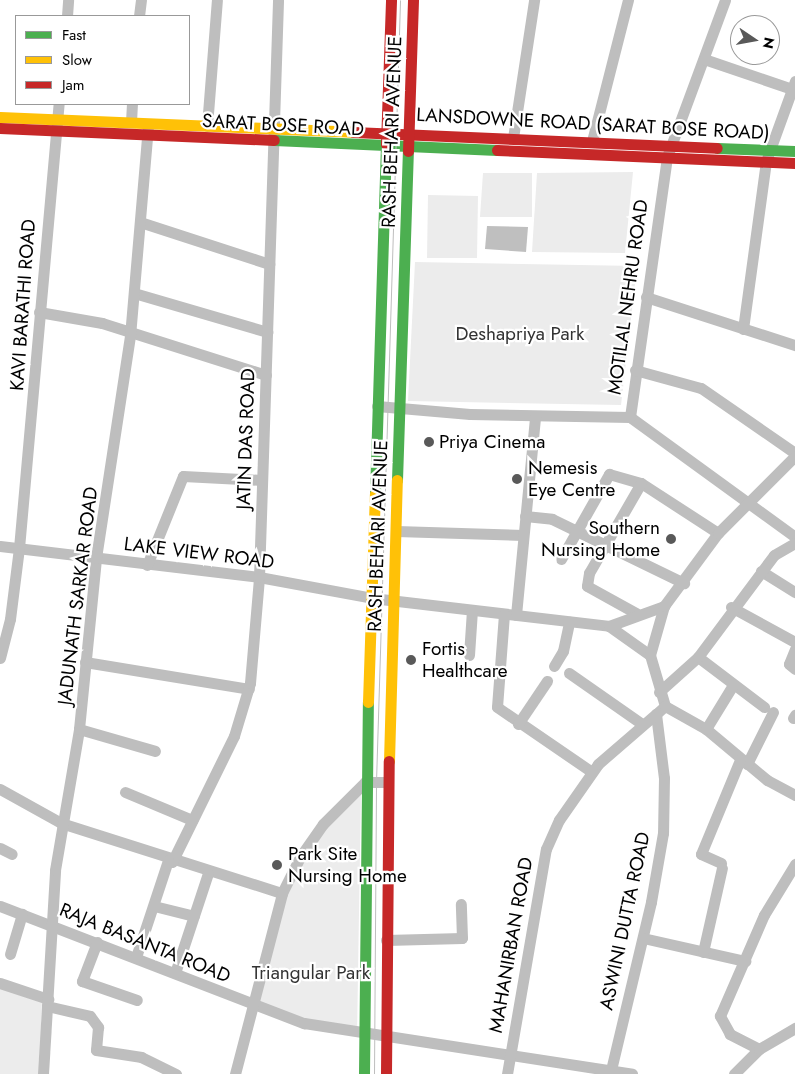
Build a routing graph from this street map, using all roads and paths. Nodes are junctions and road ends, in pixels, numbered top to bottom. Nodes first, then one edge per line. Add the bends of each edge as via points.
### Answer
1 (68, 0) edge
2 (140, 0) edge
3 (217, 0) edge
4 (278, 0) edge
5 (391, 0) edge
6 (413, 0) edge
7 (534, 0) edge
8 (628, 0) edge
9 (725, 0) edge
10 (67, 15) edge
11 (140, 15) edge
12 (704, 59) junction
13 (793, 85) edge
14 (59, 105) edge
15 (132, 105) edge
16 (0, 117) edge
17 (57, 120) junction
18 (131, 122) junction
19 (148, 122) junction
20 (208, 126) junction
21 (0, 128) edge
22 (56, 132) junction
23 (386, 133) junction
24 (410, 133) junction
25 (147, 135) junction
26 (273, 136) junction
27 (513, 138) junction
28 (592, 141) junction
29 (672, 144) junction
30 (385, 147) junction
31 (409, 148) junction
32 (770, 149) junction
33 (795, 151) edge
34 (668, 157) junction
35 (766, 161) junction
36 (795, 163) edge
37 (140, 222) junction
38 (269, 264) junction
39 (134, 293) junction
40 (646, 297) junction
41 (39, 312) junction
42 (743, 329) junction
43 (131, 331) junction
44 (267, 332) junction
45 (795, 345) edge
46 (634, 370) junction
47 (266, 375) junction
48 (377, 406) junction
49 (400, 408) junction
50 (535, 416) junction
51 (630, 416) junction
52 (795, 454) edge
53 (262, 480) junction
54 (641, 482) junction
55 (750, 500) junction
56 (525, 516) junction
57 (793, 530) edge
58 (396, 531) junction
59 (577, 531) junction
60 (718, 532) junction
61 (523, 535) junction
62 (795, 543) edge
63 (0, 546) edge
64 (604, 546) junction
65 (19, 548) junction
66 (96, 558) junction
67 (561, 559) dead end
68 (147, 565) junction
69 (762, 571) junction
70 (259, 576) junction
71 (684, 584) junction
72 (795, 592) edge
73 (372, 598) junction
74 (392, 600) junction
75 (664, 606) junction
76 (731, 606) junction
77 (472, 610) junction
78 (636, 613) junction
79 (510, 615) junction
80 (569, 622) junction
81 (609, 626) junction
82 (795, 642) edge
83 (795, 649) edge
84 (469, 655) dead end
85 (650, 655) junction
86 (698, 656) junction
87 (0, 658) edge
88 (85, 662) junction
89 (554, 666) dead end
90 (795, 669) edge
91 (569, 673) dead end
92 (546, 681) dead end
93 (733, 685) junction
94 (249, 689) junction
95 (659, 692) junction
96 (660, 710) junction
97 (518, 724) junction
98 (642, 724) junction
99 (79, 729) junction
100 (706, 729) junction
101 (155, 751) dead end
102 (743, 762) junction
103 (592, 772) junction
104 (365, 782) junction
105 (388, 782) junction
106 (0, 789) edge
107 (125, 792) dead end
108 (795, 795) edge
109 (192, 820) junction
110 (61, 823) junction
111 (0, 848) edge
112 (12, 854) dead end
113 (170, 861) junction
114 (795, 864) edge
115 (208, 872) junction
116 (282, 893) junction
117 (461, 904) dead end
118 (0, 906) edge
119 (154, 906) junction
120 (22, 914) junction
121 (194, 916) junction
122 (55, 926) junction
123 (643, 938) junction
124 (386, 940) junction
125 (97, 942) junction
126 (703, 952) junction
127 (10, 954) dead end
128 (136, 957) junction
129 (744, 961) junction
130 (175, 973) junction
131 (0, 983) edge
132 (138, 1000) dead end
133 (48, 1002) junction
134 (254, 1006) junction
135 (795, 1028) edge
136 (365, 1032) junction
137 (386, 1032) junction
138 (759, 1049) junction
139 (509, 1054) junction
140 (610, 1071) edge
141 (43, 1074) edge
142 (176, 1074) edge
143 (235, 1074) edge
144 (364, 1074) edge
145 (386, 1074) edge
146 (507, 1074) edge
147 (632, 1074) edge
148 (734, 1074) edge

1 - 10 street
2 - 11 street
3 - 20 street
4 - 26 street, JATIN DAS ROAD
5 - 23 main road, RASH BEHARI AVENUE
6 - 24 main road, RASH BEHARI AVENUE
7 - 27 street
8 - 28 street
9 - 12 street, MOTILAL NEHRU ROAD
12 - 13 street
12 - 29 street, MOTILAL NEHRU ROAD
13 - 32 street via 786,117
14 - 17 street, KAVI BARATHI ROAD
15 - 18 street
16 - 17 main road, LANSDOWNE ROAD (SARAT BOSE ROAD)
17 - 18 main road, LANSDOWNE ROAD (SARAT BOSE ROAD)
17 - 22 street, KAVI BARATHI ROAD
18 - 19 main road, LANSDOWNE ROAD (SARAT BOSE ROAD)
19 - 20 main road, LANSDOWNE ROAD (SARAT BOSE ROAD)
19 - 25 street, JADUNATH SARKAR ROAD
20 - 26 main road, LANSDOWNE ROAD (SARAT BOSE ROAD)
21 - 22 main road, SARAT BOSE ROAD
22 - 25 main road, SARAT BOSE ROAD
22 - 41 street, KAVI BARATHI ROAD
23 - 24 main road, LANSDOWNE ROAD (SARAT BOSE ROAD)
23 - 26 main road, LANSDOWNE ROAD (SARAT BOSE ROAD)
23 - 30 main road, RASH BEHARI AVENUE
24 - 27 main road, LANSDOWNE ROAD (SARAT BOSE ROAD)
24 - 31 main road, RASH BEHARI AVENUE
25 - 26 main road, SARAT BOSE ROAD
25 - 37 street, JADUNATH SARKAR ROAD
26 - 30 main road, SARAT BOSE ROAD
26 - 38 street, JATIN DAS ROAD
27 - 28 main road, LANSDOWNE ROAD (SARAT BOSE ROAD)
28 - 29 main road, LANSDOWNE ROAD (SARAT BOSE ROAD)
29 - 32 main road, LANSDOWNE ROAD (SARAT BOSE ROAD)
29 - 34 street, MOTILAL NEHRU ROAD
30 - 31 main road, LANSDOWNE ROAD (SARAT BOSE ROAD)
30 - 48 main road, RASH BEHARI AVENUE
31 - 34 main road, LANSDOWNE ROAD (SARAT BOSE ROAD)
31 - 49 main road, RASH BEHARI AVENUE
32 - 33 main road, LANSDOWNE ROAD (SARAT BOSE ROAD)
32 - 35 street
34 - 35 main road, LANSDOWNE ROAD (SARAT BOSE ROAD)
34 - 40 street, MOTILAL NEHRU ROAD
35 - 36 main road, LANSDOWNE ROAD (SARAT BOSE ROAD)
35 - 42 street
37 - 38 street
37 - 39 street, JADUNATH SARKAR ROAD
38 - 44 street, JATIN DAS ROAD
39 - 43 street, JADUNATH SARKAR ROAD
39 - 44 street
40 - 42 street
40 - 46 street, MOTILAL NEHRU ROAD
41 - 43 street
41 - 65 street, KAVI BARATHI ROAD
42 - 45 street
43 - 47 street
43 - 66 street, JADUNATH SARKAR ROAD
44 - 47 street, JATIN DAS ROAD
46 - 51 street, MOTILAL NEHRU ROAD
46 - 52 street via 702,388
47 - 53 street, JATIN DAS ROAD
48 - 49 street
48 - 73 main road, RASH BEHARI AVENUE
49 - 50 street
49 - 58 main road, RASH BEHARI AVENUE
50 - 51 street
50 - 56 street
51 - 55 street, MOTILAL NEHRU ROAD
52 - 55 street
53 - 68 street via 183,476
53 - 70 street, JATIN DAS ROAD
54 - 59 street via 609,474
54 - 60 street
54 - 64 street
55 - 57 street, MOTILAL NEHRU ROAD
55 - 60 street
56 - 59 street via 552,519
56 - 61 street
58 - 61 street
58 - 74 main road, RASH BEHARI AVENUE
59 - 64 street
59 - 67 street
60 - 71 street
61 - 79 street
62 - 69 street via 774,555
63 - 65 street, LAKE VIEW ROAD
64 - 71 street
64 - 78 street via 587,586
65 - 66 street, LAKE VIEW ROAD
65 - 87 street, KAVI BARATHI ROAD via 10,619
66 - 68 street, LAKE VIEW ROAD
66 - 88 street, JADUNATH SARKAR ROAD
68 - 70 street, LAKE VIEW ROAD
69 - 72 street
69 - 76 street
70 - 73 street, LAKE VIEW ROAD
70 - 94 street, JATIN DAS ROAD
71 - 75 street
73 - 74 street, LAKE VIEW ROAD
73 - 104 main road, RASH BEHARI AVENUE
74 - 77 street, LAKE VIEW ROAD
74 - 105 main road, RASH BEHARI AVENUE
75 - 78 street
75 - 85 street
76 - 82 street
76 - 86 street
77 - 79 street, LAKE VIEW ROAD
77 - 84 street
78 - 81 street
79 - 80 street
79 - 97 street via 494,702
80 - 81 street
80 - 89 street via 563,651
81 - 85 street
83 - 90 street via 789,664
85 - 95 street, ASWINI DUTTA ROAD
86 - 93 street
86 - 95 street
88 - 94 street
88 - 99 street, JADUNATH SARKAR ROAD
91 - 98 street
92 - 97 street
93 - 100 street
93 - 102 street via 769,710
94 - 109 street, JATIN DAS ROAD via 244,713
95 - 96 street, ASWINI DUTTA ROAD
96 - 98 street, MAHANIRBAN ROAD
96 - 100 street
96 - 123 street, ASWINI DUTTA ROAD via 663,833
97 - 103 street
98 - 103 street, MAHANIRBAN ROAD
99 - 101 street
99 - 110 street, JADUNATH SARKAR ROAD
100 - 102 street
102 - 108 street
102 - 126 street via 701,854 721,866
103 - 139 street, MAHANIRBAN ROAD via 559,820 538,874
104 - 105 street
104 - 116 street via 323,824
104 - 136 main road, RASH BEHARI AVENUE
105 - 124 main road, RASH BEHARI AVENUE
106 - 110 street
107 - 109 street
109 - 113 street, JATIN DAS ROAD
110 - 113 street
110 - 122 street, JADUNATH SARKAR ROAD
111 - 112 street
113 - 115 street
113 - 119 street, JATIN DAS ROAD
114 - 129 street via 764,915
115 - 116 street
115 - 121 street
116 - 134 street
117 - 124 street via 462,938
118 - 120 street, RAJA BASANTA ROAD
119 - 121 street
119 - 128 street, JATIN DAS ROAD
120 - 122 street, RAJA BASANTA ROAD
120 - 127 street
121 - 130 street
122 - 125 street, RAJA BASANTA ROAD
122 - 133 street, JADUNATH SARKAR ROAD
123 - 126 street
123 - 140 street, ASWINI DUTTA ROAD
124 - 137 main road, RASH BEHARI AVENUE
125 - 128 street, RAJA BASANTA ROAD
125 - 132 street via 82,981
126 - 129 street
128 - 130 street, RAJA BASANTA ROAD
129 - 138 street via 720,1016 730,1034
130 - 134 street, RAJA BASANTA ROAD
131 - 133 street
133 - 141 street, JADUNATH SARKAR ROAD
133 - 142 street via 90,1016 98,1027 96,1050 141,1057
134 - 136 street, RAJA BASANTA ROAD via 304,1023
134 - 143 street
135 - 138 street
136 - 137 street, RAJA BASANTA ROAD
136 - 144 main road, RASH BEHARI AVENUE
137 - 139 street, RAJA BASANTA ROAD
137 - 145 main road, RASH BEHARI AVENUE
138 - 148 street
139 - 140 street, RAJA BASANTA ROAD
139 - 146 street, MAHANIRBAN ROAD
140 - 147 street, RAJA BASANTA ROAD

